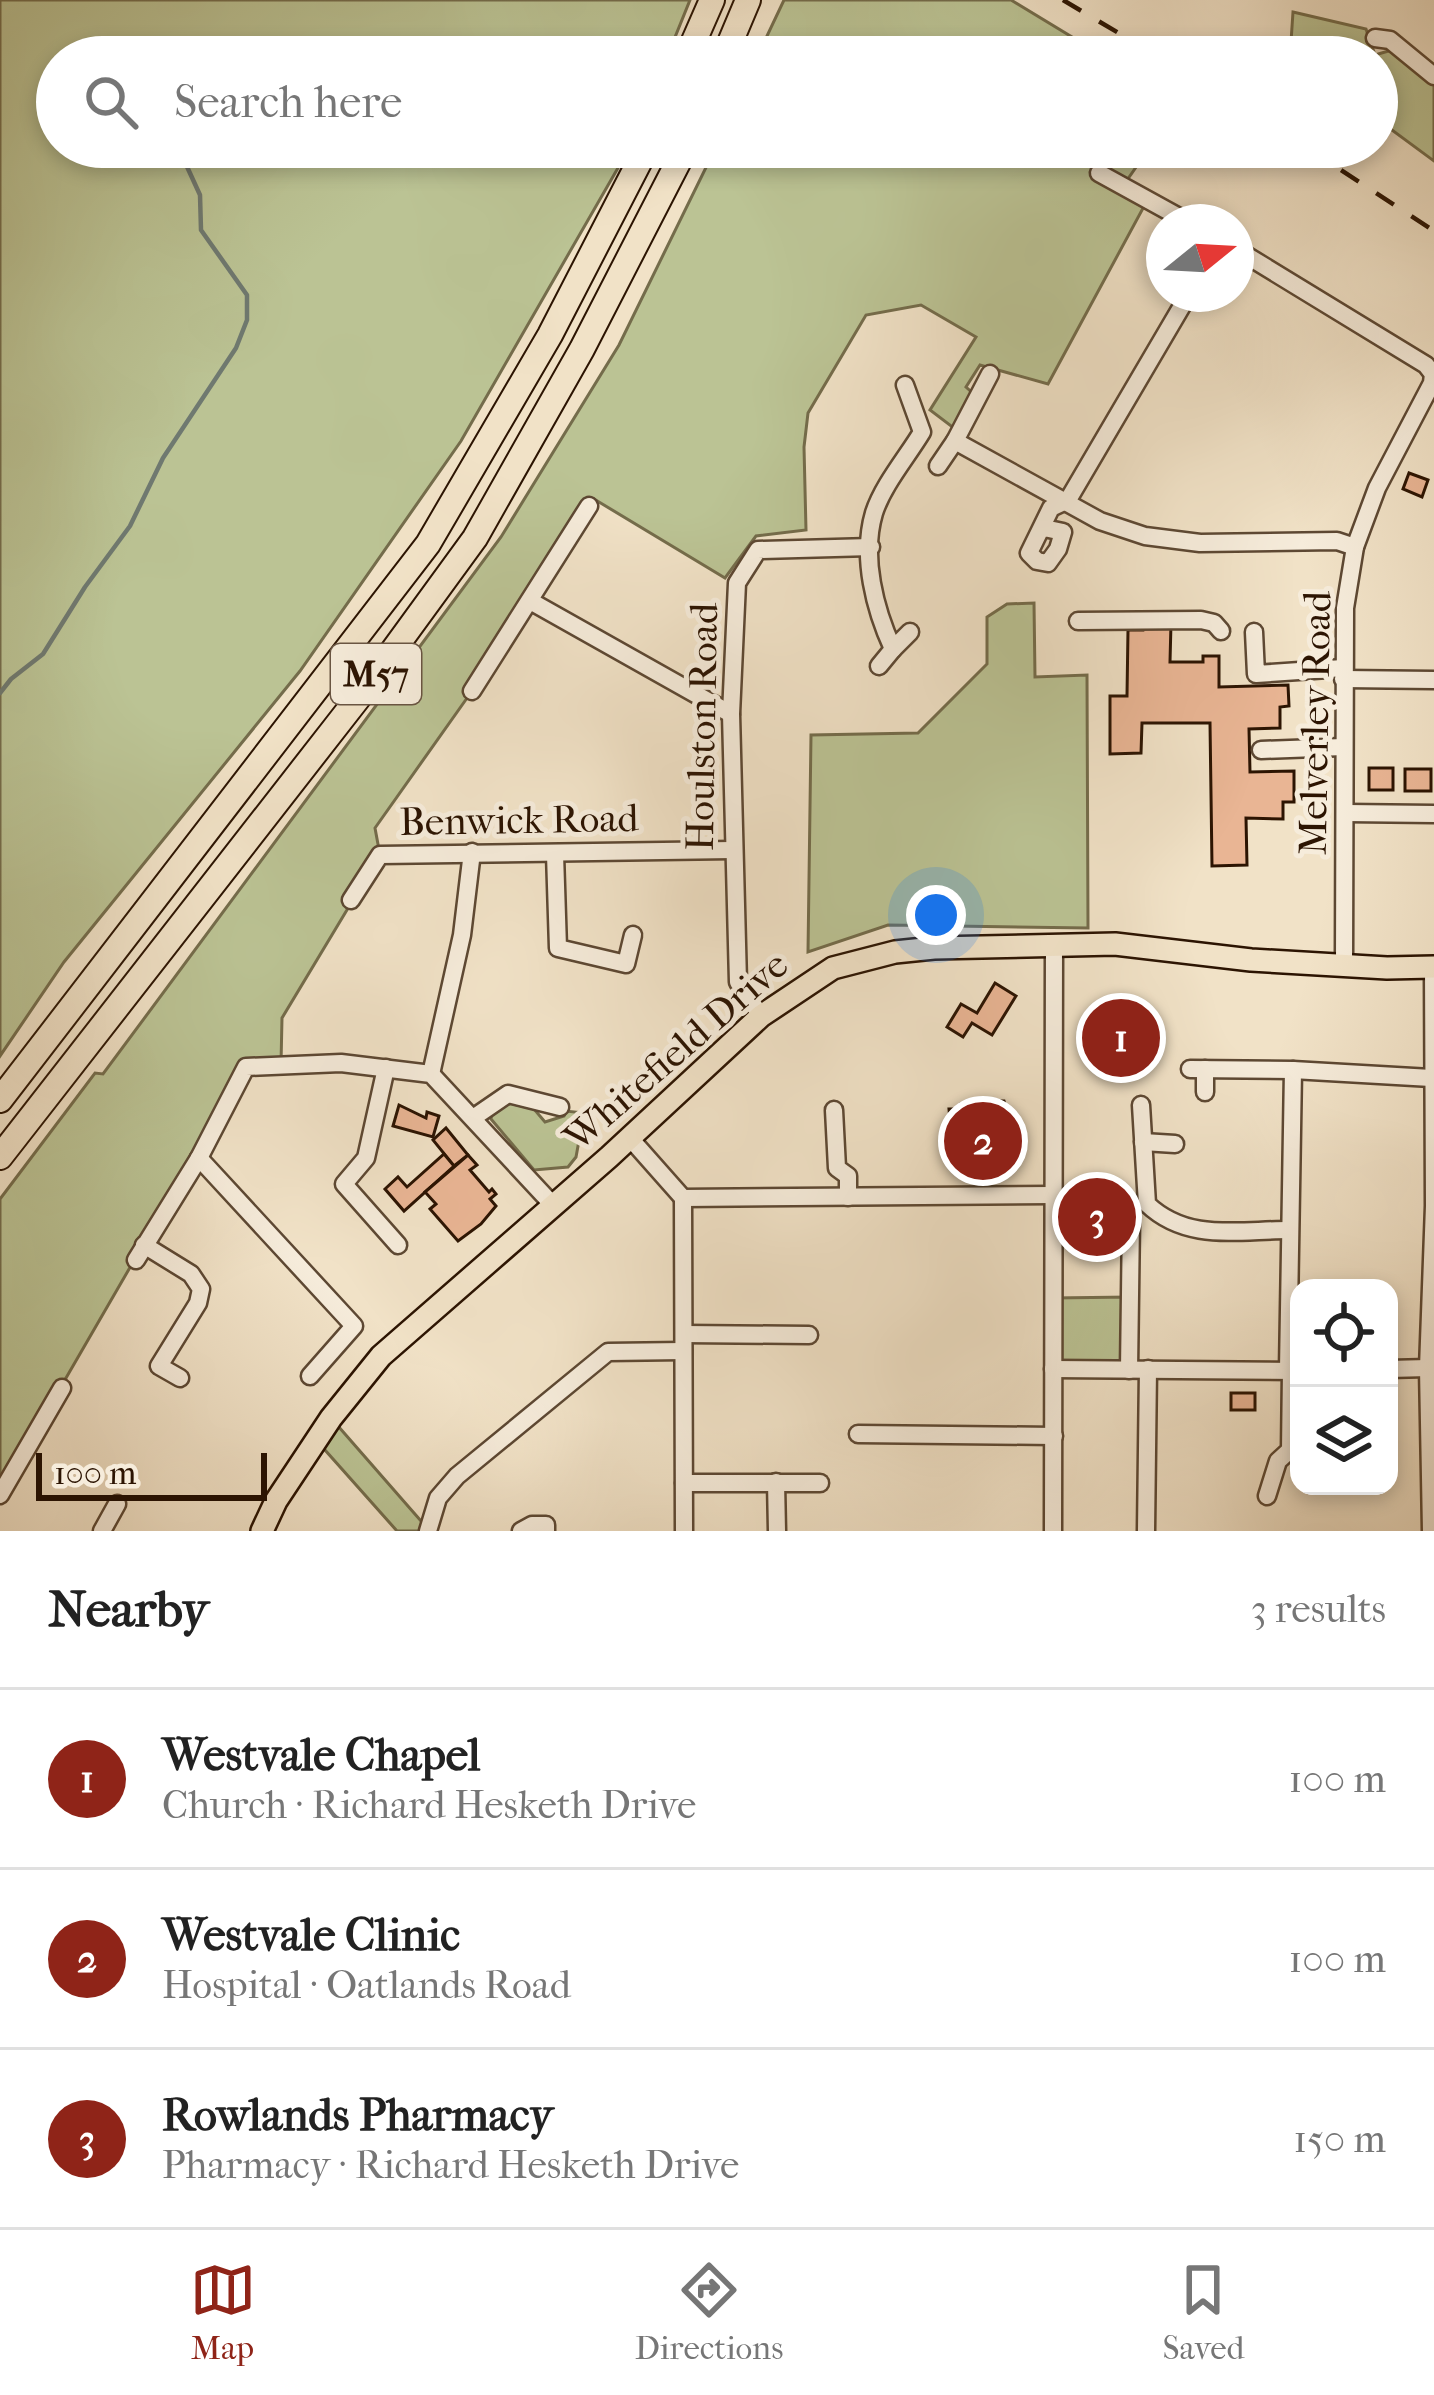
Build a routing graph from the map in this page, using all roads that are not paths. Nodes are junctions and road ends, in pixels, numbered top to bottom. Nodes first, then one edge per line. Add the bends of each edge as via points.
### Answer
1 (712, 0) edge
2 (748, 0) edge
3 (696, 36) edge
4 (733, 36) edge
5 (1398, 47) edge
6 (1434, 76) edge
7 (636, 168) edge
8 (676, 168) edge
9 (1099, 173) dead end
10 (1155, 204) edge
11 (1254, 260) edge
12 (1179, 312) edge
13 (990, 374) dead end
14 (905, 386) dead end
15 (955, 441) junction
16 (938, 466) dead end
17 (1068, 500) junction
18 (589, 506) dead end
19 (1044, 528) dead end
20 (871, 547) junction
21 (1354, 547) junction
22 (532, 602) junction
23 (1078, 621) dead end
24 (1221, 631) dead end
25 (910, 632) dead end
26 (1254, 632) dead end
27 (893, 649) junction
28 (879, 666) dead end
29 (1343, 673) junction
30 (1434, 680) edge
31 (472, 691) dead end
32 (731, 714) junction
33 (1343, 747) junction
34 (1261, 750) dead end
35 (1346, 813) junction
36 (1434, 814) edge
37 (732, 850) junction
38 (472, 852) junction
39 (555, 854) junction
40 (351, 900) dead end
41 (634, 935) dead end
42 (1054, 944) junction
43 (1344, 965) junction
44 (1434, 967) edge
45 (761, 1016) junction
46 (386, 1068) junction
47 (1293, 1070) junction
48 (431, 1074) junction
49 (1431, 1078) edge
50 (1205, 1092) dead end
51 (0, 1100) edge
52 (1141, 1105) dead end
53 (560, 1107) dead end
54 (834, 1110) dead end
55 (473, 1118) junction
56 (628, 1137) junction
57 (1143, 1142) junction
58 (1175, 1144) dead end
59 (0, 1157) edge
60 (199, 1158) junction
61 (1052, 1195) junction
62 (848, 1197) junction
63 (683, 1198) junction
64 (552, 1204) junction
65 (1434, 1206) edge
66 (1131, 1219) dead end
67 (1289, 1230) junction
68 (398, 1245) dead end
69 (1290, 1279) edge
70 (809, 1335) dead end
71 (684, 1342) junction
72 (1428, 1368) junction
73 (1053, 1369) junction
74 (1398, 1369) edge
75 (1129, 1370) junction
76 (1148, 1370) junction
77 (1290, 1370) edge
78 (310, 1376) dead end
79 (181, 1378) dead end
80 (1292, 1387) edge
81 (62, 1388) dead end
82 (857, 1434) dead end
83 (1054, 1436) junction
84 (1433, 1437) edge
85 (776, 1482) junction
86 (684, 1483) junction
87 (820, 1483) dead end
88 (0, 1495) edge
89 (1267, 1496) dead end
90 (118, 1504) dead end
91 (102, 1531) edge
92 (262, 1531) edge
93 (428, 1531) edge
94 (521, 1531) edge
95 (546, 1531) edge
96 (684, 1531) edge
97 (777, 1531) edge
98 (1053, 1531) edge
99 (1146, 1531) edge
100 (1431, 1531) edge

1 - 3 highway
2 - 4 highway
5 - 6 street
7 - 51 highway, M57 via 428,544
8 - 59 highway, M57 via 475,538
9 - 10 street
11 - 21 street, Melverley Road via 1432,374
12 - 17 street
13 - 15 street
14 - 20 street via 922,432 874,512
15 - 16 street
15 - 17 street
17 - 19 street via 1051,508
17 - 21 street via 1122,530 1172,541
18 - 22 street
20 - 27 street via 875,611
20 - 32 street, Houlston Road via 758,550 737,583
21 - 29 street, Melverley Road
22 - 31 street
22 - 32 street
23 - 24 street via 1202,620
25 - 27 street
26 - 29 street via 1256,674
27 - 28 street
29 - 30 street
29 - 33 street, Melverley Road
32 - 37 street, Houlston Road
33 - 34 street
33 - 35 street, Melverley Road
35 - 36 street
35 - 43 street, Melverley Road
37 - 39 street, Benwick Road
37 - 45 street, Houlston Road via 738,982
38 - 39 street, Benwick Road
38 - 40 street, Benwick Road via 380,855
38 - 48 street
39 - 41 street via 558,948 626,964
42 - 43 main road, Whitefield Drive
42 - 45 main road, Whitefield Drive via 934,948 853,962
42 - 61 street
43 - 44 main road, Whitefield Drive
44 - 49 street
45 - 56 main road, Whitefield Drive
46 - 48 street
46 - 60 street via 246,1066
46 - 68 street via 366,1158 344,1184
47 - 49 street
47 - 50 street via 1198,1069
47 - 67 street
48 - 55 street
49 - 65 street
52 - 57 street
53 - 55 street via 508,1094
54 - 62 street via 835,1160 848,1176
55 - 64 street
56 - 63 street
56 - 64 main road, Whitefield Drive
57 - 58 street
57 - 67 street via 1147,1204 1162,1219 1185,1230
60 - 78 street via 354,1326
60 - 79 street via 140,1252 191,1274 201,1289 159,1366
61 - 62 street
61 - 73 street
62 - 63 street
63 - 71 street
64 - 92 main road, Whitefield Drive via 380,1356
65 - 72 street
66 - 75 street
67 - 69 street
70 - 71 street
71 - 86 street
71 - 93 street via 608,1352 457,1476 438,1498
72 - 74 street
72 - 84 street
73 - 75 street
73 - 83 street
75 - 76 street
76 - 77 street
76 - 99 street
80 - 89 street via 1290,1450
81 - 88 street
82 - 83 street
83 - 98 street
84 - 100 street
85 - 86 street
85 - 87 street
85 - 97 street
86 - 96 street
90 - 91 street
94 - 95 street

